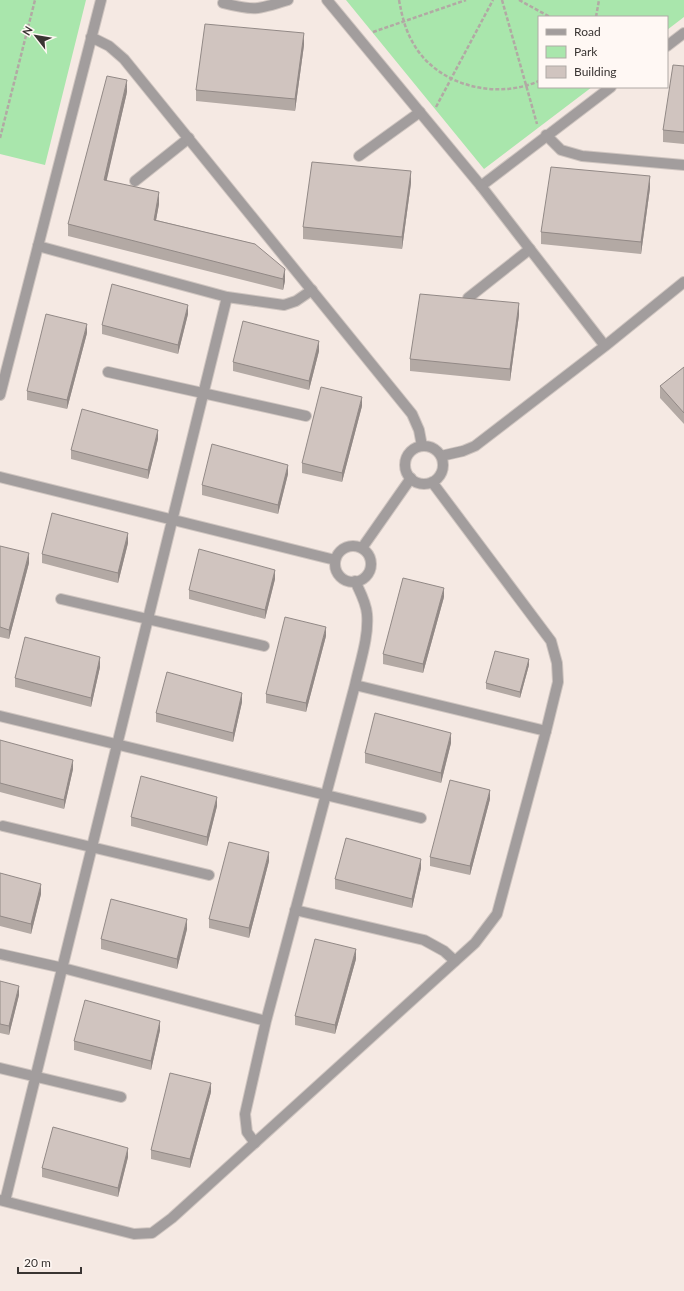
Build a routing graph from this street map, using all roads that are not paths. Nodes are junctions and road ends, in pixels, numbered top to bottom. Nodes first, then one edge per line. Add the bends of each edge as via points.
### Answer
1 (100, 0) edge
2 (288, 0) edge
3 (327, 0) edge
4 (223, 3) dead end
5 (684, 33) edge
6 (91, 37) junction
7 (668, 45) edge
8 (610, 88) edge
9 (420, 112) junction
10 (546, 135) junction
11 (188, 138) junction
12 (359, 156) dead end
13 (684, 165) edge
14 (135, 182) dead end
15 (481, 186) junction
16 (38, 246) junction
17 (530, 249) junction
18 (684, 282) edge
19 (312, 290) junction
20 (228, 296) junction
21 (468, 298) edge
22 (605, 346) junction
23 (108, 372) dead end
24 (204, 393) junction
25 (0, 395) edge
26 (306, 416) dead end
27 (422, 446) junction
28 (441, 456) junction
29 (0, 477) edge
30 (411, 478) junction
31 (432, 482) junction
32 (173, 521) junction
33 (362, 548) junction
34 (335, 560) junction
35 (355, 582) junction
36 (61, 599) dead end
37 (148, 620) junction
38 (264, 646) dead end
39 (354, 685) junction
40 (0, 716) edge
41 (546, 732) junction
42 (117, 745) junction
43 (325, 795) junction
44 (421, 818) dead end
45 (2, 826) dead end
46 (92, 846) junction
47 (209, 875) dead end
48 (295, 910) junction
49 (0, 954) edge
50 (455, 962) junction
51 (63, 968) junction
52 (266, 1021) junction
53 (0, 1068) edge
54 (36, 1076) junction
55 (121, 1097) dead end
56 (254, 1143) junction
57 (3, 1201) edge

1 - 6 street
2 - 4 street via 262,9 250,10
3 - 9 street
5 - 7 street
6 - 11 street via 109,46 124,59
6 - 16 street
8 - 10 street
9 - 12 street
9 - 15 street
10 - 13 street via 561,150 582,156
10 - 15 street
11 - 14 street
11 - 19 street
15 - 17 street
16 - 20 street
16 - 25 street
17 - 21 street
17 - 22 street
18 - 22 street
19 - 20 street via 296,301 284,305
19 - 27 street via 412,414
20 - 24 street
22 - 28 street via 475,446
23 - 24 street
24 - 26 street
24 - 32 street
27 - 28 street via 430,446
27 - 30 street via 414,449 405,463 406,471
28 - 31 street via 442,471
29 - 32 street
30 - 31 street via 424,484
30 - 33 street
31 - 41 street via 551,641 557,663 558,682
32 - 34 street
32 - 37 street
33 - 34 street via 345,547 340,550
33 - 35 street via 369,556 371,567 365,577
34 - 35 street via 339,576 349,582
35 - 39 street via 367,613 366,630
36 - 37 street
37 - 38 street
37 - 42 street
39 - 41 street
39 - 43 street
40 - 42 street
41 - 50 street via 497,914 475,943
42 - 43 street
42 - 46 street
43 - 44 street
43 - 48 street
45 - 46 street
46 - 47 street
46 - 51 street
48 - 50 street via 424,940 444,951
48 - 52 street
49 - 51 street
50 - 56 street
51 - 52 street
51 - 54 street
52 - 56 street via 245,1114 247,1132
53 - 54 street
54 - 55 street
54 - 57 street
56 - 57 street via 152,1233 134,1234

